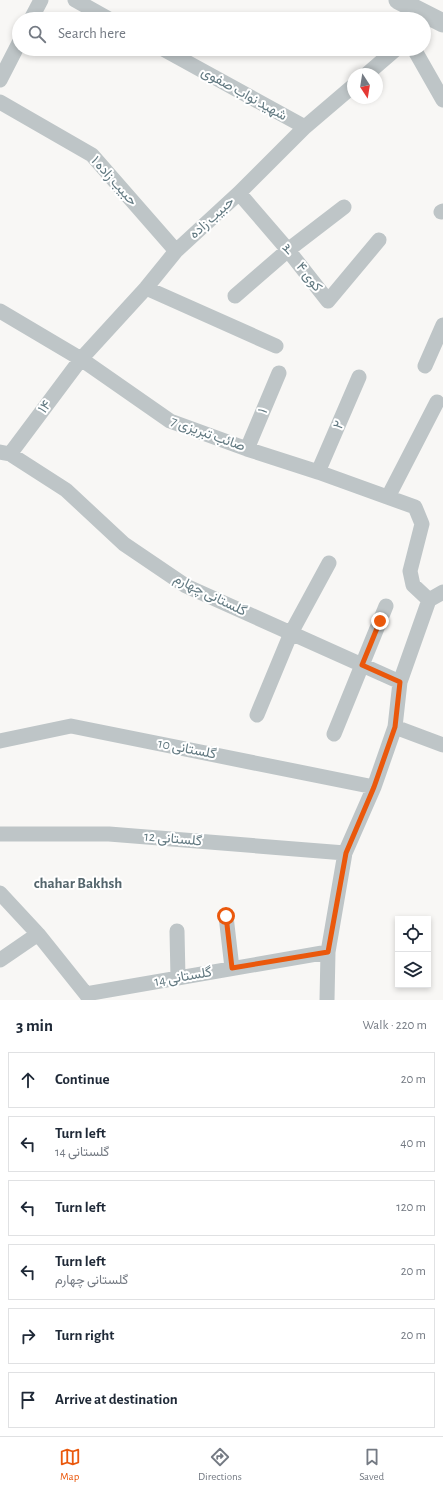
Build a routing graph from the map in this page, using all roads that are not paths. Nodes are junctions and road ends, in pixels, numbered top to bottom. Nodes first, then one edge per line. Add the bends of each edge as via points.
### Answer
1 (41, 0) edge
2 (75, 0) edge
3 (398, 0) edge
4 (419, 10) edge
5 (35, 12) edge
6 (96, 12) edge
7 (431, 16) edge
8 (443, 23) edge
9 (12, 56) edge
10 (176, 56) edge
11 (388, 56) edge
12 (418, 56) edge
13 (374, 68) edge
14 (0, 80) edge
15 (347, 91) edge
16 (443, 100) edge
17 (0, 102) edge
18 (305, 127) junction
19 (239, 193) junction
20 (344, 207) dead end
21 (379, 240) dead end
22 (288, 250) junction
23 (176, 251) junction
24 (146, 288) junction
25 (235, 296) dead end
26 (0, 311) edge
27 (443, 325) edge
28 (276, 346) dead end
29 (81, 359) junction
30 (425, 366) dead end
31 (278, 373) dead end
32 (359, 377) dead end
33 (437, 402) dead end
34 (247, 449) junction
35 (5, 453) edge
36 (318, 472) junction
37 (388, 497) junction
38 (329, 563) dead end
39 (443, 592) edge
40 (429, 600) junction
41 (386, 606) dead end
42 (291, 633) junction
43 (362, 665) junction
44 (400, 682) junction
45 (257, 714) dead end
46 (395, 727) junction
47 (334, 734) dead end
48 (0, 741) edge
49 (443, 745) edge
50 (374, 787) junction
51 (0, 834) edge
52 (346, 853) junction
53 (0, 893) edge
54 (226, 916) dead end
55 (177, 931) dead end
56 (38, 934) junction
57 (328, 952) junction
58 (0, 960) edge
59 (232, 968) junction
60 (178, 978) junction
61 (88, 997) edge
62 (327, 1000) edge

1 - 5 street
2 - 6 street
3 - 4 street
7 - 8 street
9 - 14 street
10 - 18 street, شهید نواب صفوی
11 - 13 street
12 - 16 street
15 - 18 street, حبیب زاده
17 - 23 street, حبیب زاده ۱ via 92,155
18 - 19 street, حبیب زاده
19 - 22 street, کوی ۴
19 - 23 street, حبیب زاده
20 - 22 street, ۳
21 - 22 street, کوی ۴ via 328,301
22 - 25 street, ۳
23 - 24 street, حبیب زاده
24 - 28 street
24 - 29 street, حبیب زاده
26 - 29 street, صائب تبریزی 7
27 - 30 street
29 - 34 street, صائب تبریزی 7 via 170,422
29 - 35 street, ۱۴
31 - 34 street, ۱
32 - 36 street, ۲
33 - 37 street
34 - 36 street, صائب تبریزی 7
35 - 42 street, گلستانی چهارم via 66,490 124,544 186,586
36 - 37 street, صائب تبریزی 7
37 - 40 street, صائب تبریزی 7 via 415,507 422,524 410,571 413,585
38 - 42 street
39 - 40 street
40 - 44 street
41 - 43 street
42 - 43 street, گلستانی چهارم
42 - 45 street
43 - 44 street, گلستانی چهارم
43 - 47 street
44 - 46 street
46 - 49 street
46 - 50 street
48 - 50 street, گلستانی 10 via 71,726
50 - 52 street
51 - 52 street, گلستانی 12 via 109,834
52 - 57 street
53 - 56 street
54 - 59 street
55 - 60 street
56 - 58 street
56 - 61 street
57 - 59 street, گلستانی 14
57 - 62 street
59 - 60 street, گلستانی 14
60 - 61 street, گلستانی 14

